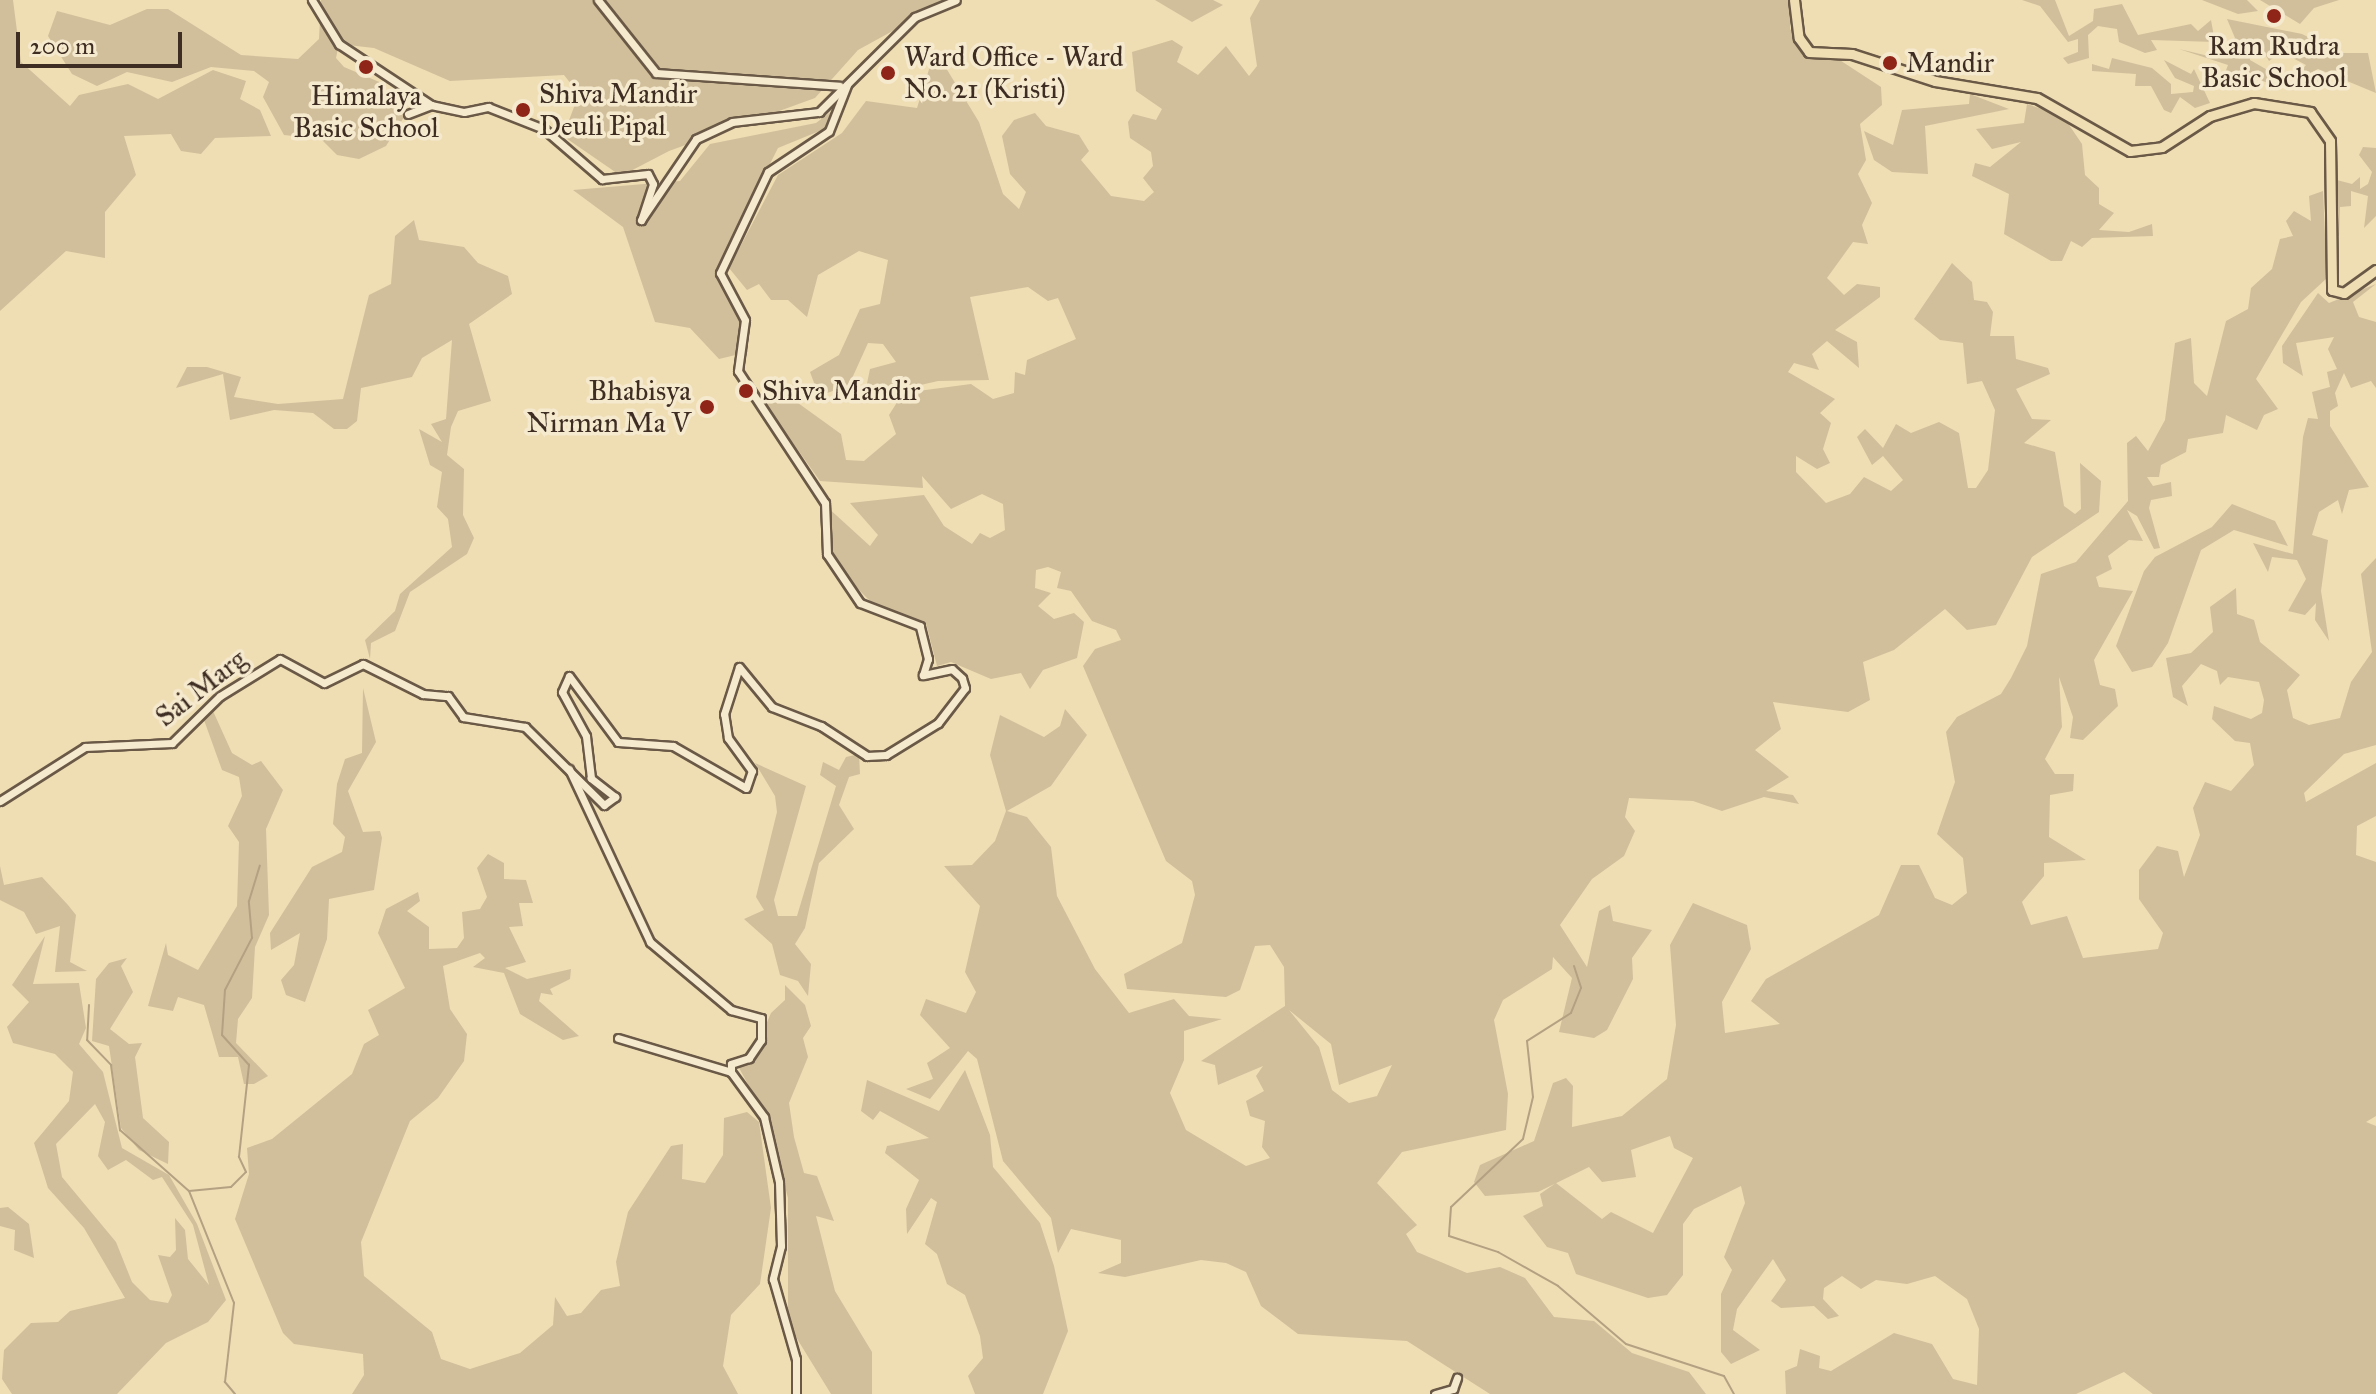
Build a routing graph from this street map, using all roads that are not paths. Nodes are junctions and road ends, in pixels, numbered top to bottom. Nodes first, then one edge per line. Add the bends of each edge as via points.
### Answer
1 (312, 0) edge
2 (598, 0) edge
3 (956, 0) edge
4 (1794, 0) edge
5 (844, 86) junction
6 (431, 105) junction
7 (408, 114) dead end
8 (2376, 270) edge
9 (568, 767) junction
10 (0, 801) edge
11 (618, 1038) dead end
12 (731, 1072) junction
13 (1457, 1378) dead end
14 (796, 1394) edge
15 (1435, 1394) edge

1 - 6 street via 339,44
2 - 5 street via 656,73
3 - 5 street via 915,17 879,62
4 - 8 main road via 1799,38 1809,52 1852,54 1935,81 2037,98 2125,150 2162,147 2210,116 2254,103 2310,112 2330,145 2332,290 2344,293
5 - 6 street via 819,112 732,122 696,139 641,220 653,184 648,174 602,179 544,129 501,110
5 - 9 street, Sai Marg via 829,131 768,172 720,273 745,320 738,371 825,503 827,554 860,603 920,626 928,659 923,675 952,669 965,688 938,723 877,757 772,707 739,667 724,714 728,738 752,771 751,787 733,784 709,762 659,742 618,742 569,676 562,692 586,736 591,778 612,793 614,802 594,802
6 - 7 street
9 - 10 street, Sai Marg via 530,729 463,717 446,695 426,695 359,664 320,682 280,659 220,696 172,743 85,747
9 - 12 street via 650,942 672,954 719,1002 761,1018 761,1040 749,1058 731,1064
11 - 12 street
12 - 14 street via 764,1117 779,1182 781,1246 773,1279 796,1359
13 - 15 street via 1453,1389

